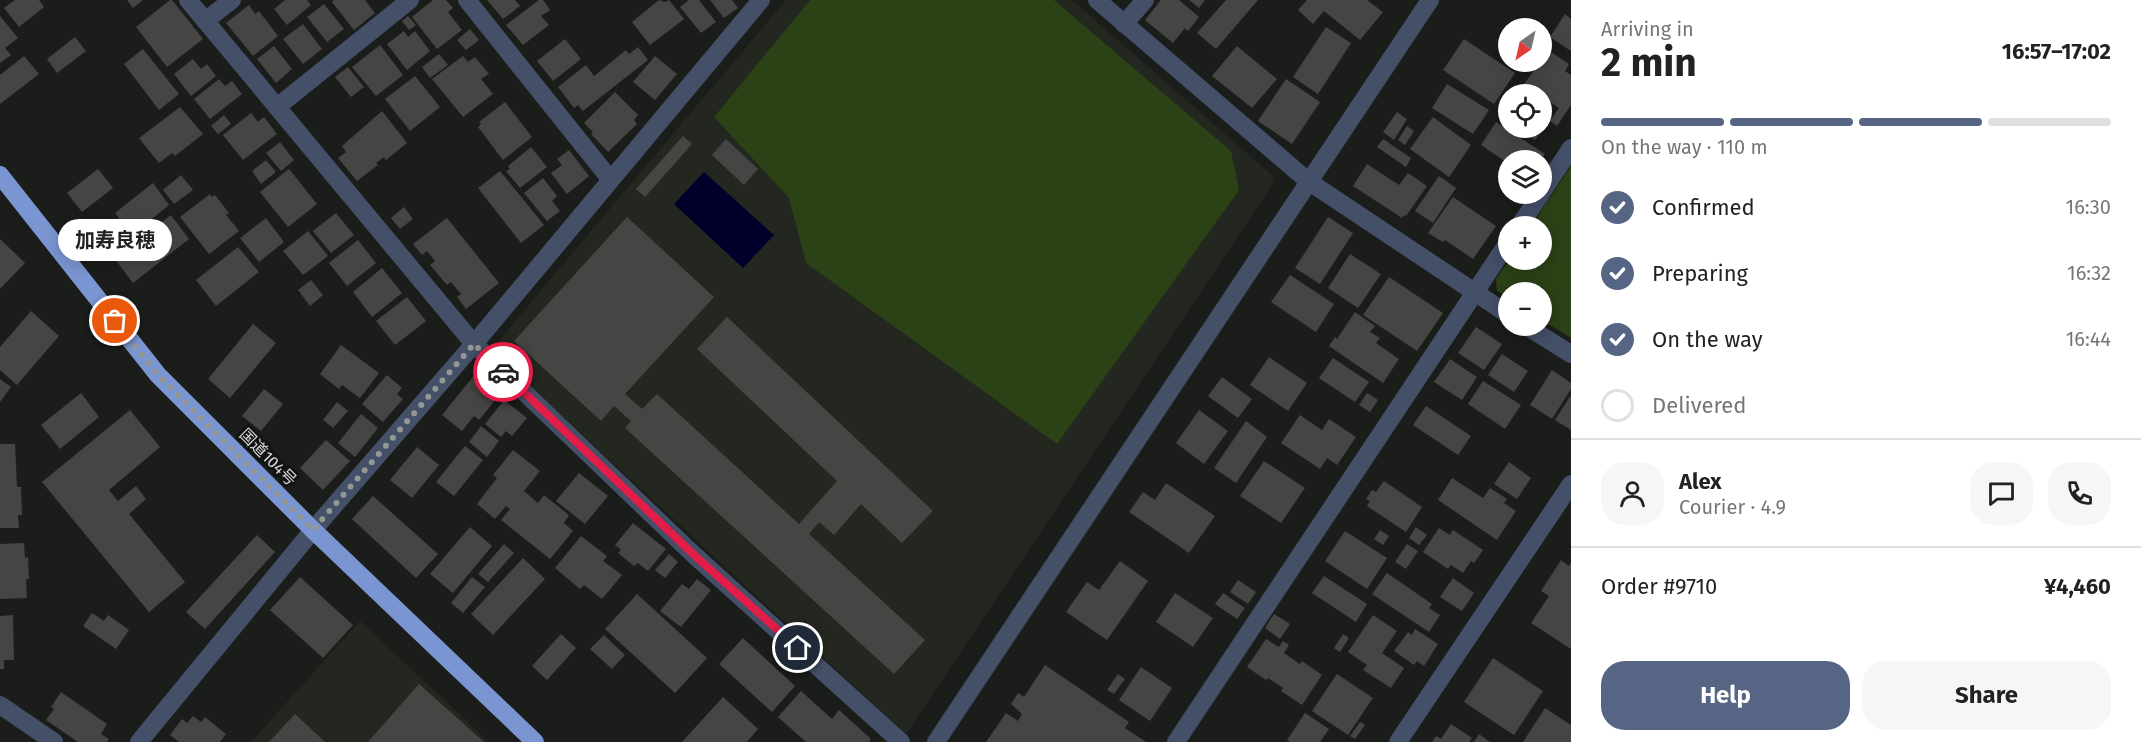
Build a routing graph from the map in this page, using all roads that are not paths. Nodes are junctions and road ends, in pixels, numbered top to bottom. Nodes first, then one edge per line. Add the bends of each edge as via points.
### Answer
1 (188, 0) edge
2 (232, 0) edge
3 (410, 0) edge
4 (467, 0) edge
5 (1097, 0) edge
6 (1145, 0) edge
7 (1430, 0) edge
8 (757, 2) edge
9 (206, 21) junction
10 (1124, 24) junction
11 (277, 107) junction
12 (1571, 148) edge
13 (0, 175) edge
14 (1552, 176) edge
15 (610, 179) junction
16 (1308, 181) junction
17 (1498, 258) edge
18 (1475, 293) junction
19 (1498, 308) edge
20 (1542, 336) edge
21 (474, 344) junction
22 (1571, 354) edge
23 (1571, 484) edge
24 (313, 530) junction
25 (0, 705) edge
26 (54, 742) edge
27 (139, 742) edge
28 (535, 742) edge
29 (901, 742) edge
30 (936, 742) edge
31 (1176, 742) edge
32 (1398, 742) edge

1 - 9 street
2 - 9 street
3 - 11 street
4 - 15 street
5 - 10 street
6 - 10 street
7 - 16 street
8 - 15 street
9 - 11 street
10 - 16 street
11 - 21 street
12 - 14 street
13 - 24 highway, 国道104号 via 158,375
15 - 21 street
16 - 18 street
16 - 30 street
17 - 18 street
18 - 19 street
18 - 31 street
20 - 22 street
21 - 24 street
21 - 29 street via 694,555
23 - 32 street
24 - 27 street
24 - 28 highway, 国道104号
25 - 26 street

